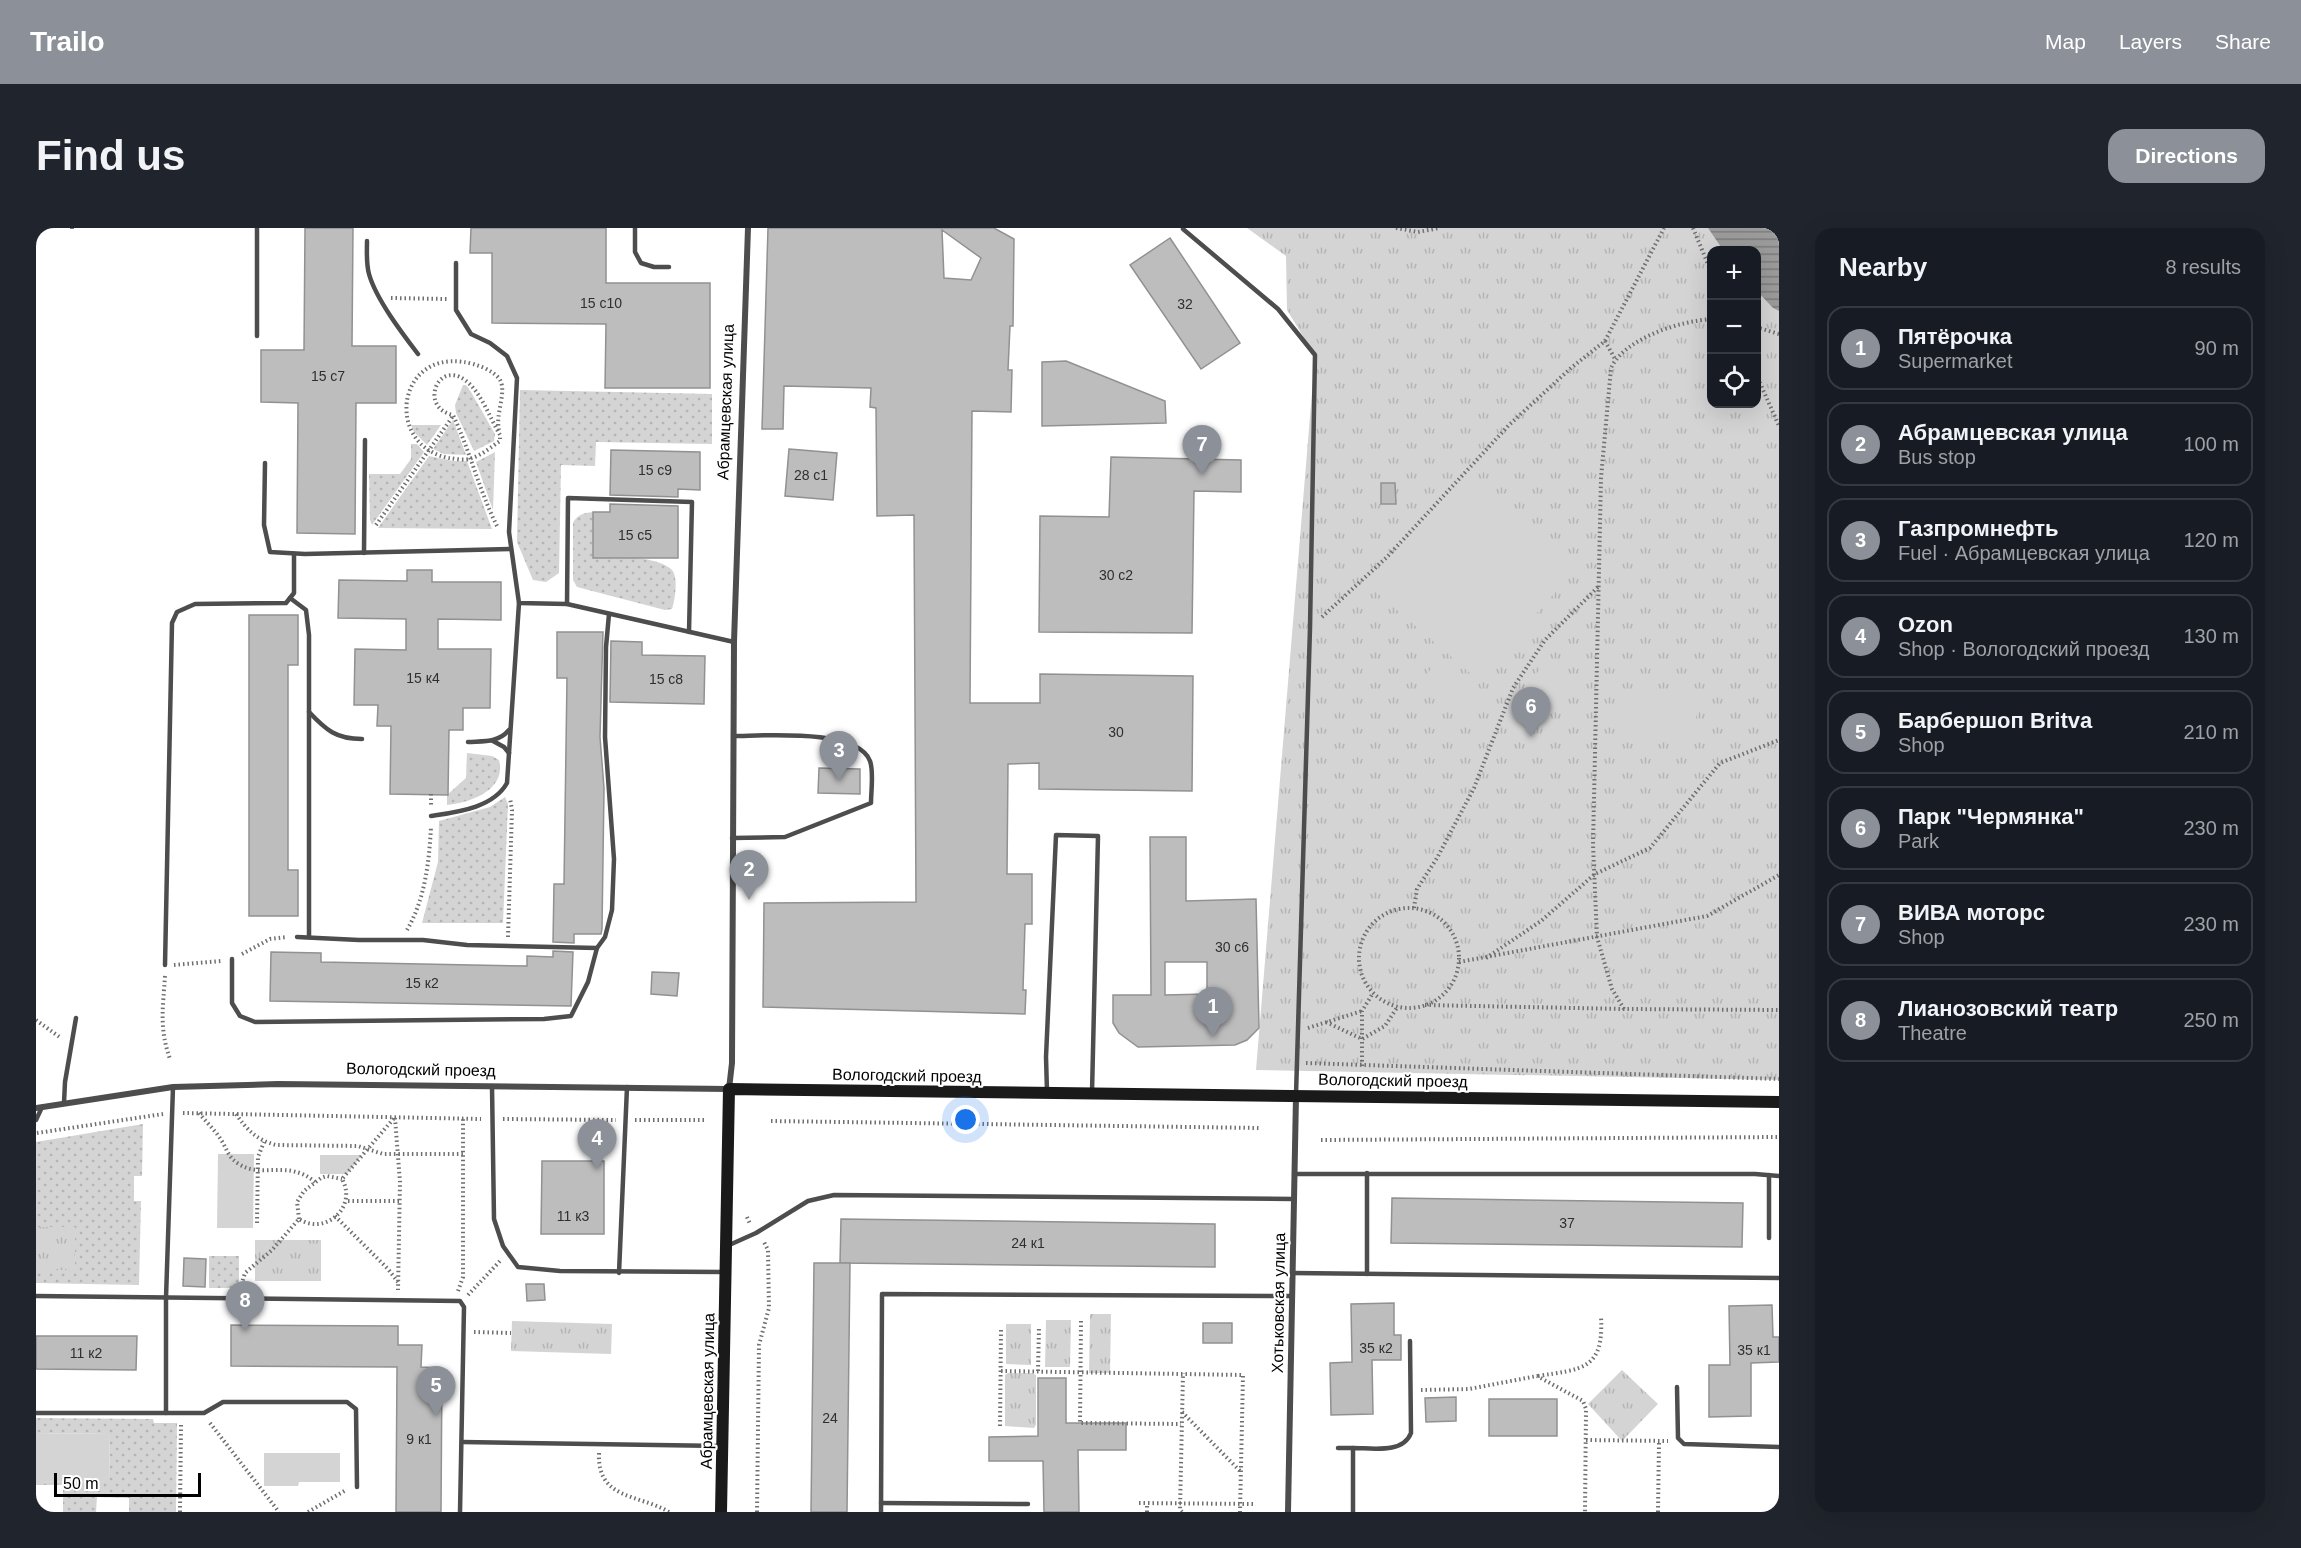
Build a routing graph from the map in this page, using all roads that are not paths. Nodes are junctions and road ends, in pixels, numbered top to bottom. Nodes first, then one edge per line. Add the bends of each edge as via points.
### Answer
1 (257, 228) edge
2 (635, 228) edge
3 (748, 228) edge
4 (1183, 229) edge
5 (367, 241) dead end
6 (456, 263) dead end
7 (669, 267) dead end
8 (257, 336) dead end
9 (418, 354) dead end
10 (365, 440) dead end
11 (265, 463) dead end
12 (511, 549) junction
13 (364, 553) junction
14 (294, 554) junction
15 (290, 598) junction
16 (519, 603) junction
17 (567, 604) junction
18 (609, 614) junction
19 (689, 632) junction
20 (734, 642) junction
21 (309, 712) junction
22 (510, 728) junction
23 (734, 736) junction
24 (362, 740) dead end
25 (493, 741) junction
26 (468, 742) dead end
27 (509, 753) junction
28 (431, 816) road end
29 (732, 838) junction
30 (297, 936) dead end
31 (309, 937) junction
32 (597, 948) junction
33 (232, 958) dead end
34 (165, 965) road end
35 (76, 1018) dead end
36 (492, 1086) junction
37 (173, 1087) junction
38 (627, 1087) junction
39 (729, 1089) junction
40 (1047, 1092) junction
41 (1092, 1093) junction
42 (1296, 1095) junction
43 (1779, 1102) edge
44 (64, 1103) junction
45 (39, 1108) edge
46 (36, 1120) edge
47 (1366, 1173) junction
48 (1294, 1174) junction
49 (1769, 1175) junction
50 (1779, 1176) edge
51 (1294, 1199) junction
52 (1768, 1238) dead end
53 (727, 1246) junction
54 (726, 1272) junction
55 (619, 1273) junction
56 (1292, 1274) junction
57 (1366, 1274) junction
58 (1779, 1278) edge
59 (36, 1296) edge
60 (1292, 1296) junction
61 (166, 1298) junction
62 (1410, 1341) dead end
63 (1677, 1387) dead end
64 (36, 1413) edge
65 (166, 1413) junction
66 (462, 1442) junction
67 (722, 1446) junction
68 (1779, 1447) edge
69 (1338, 1448) dead end
70 (1353, 1449) junction
71 (357, 1487) dead end
72 (881, 1503) junction
73 (1028, 1504) dead end
74 (460, 1512) edge
75 (722, 1512) edge
76 (881, 1512) edge
77 (1288, 1512) edge
78 (1353, 1512) edge

1 - 8 lane
2 - 7 lane via 635,252 641,263
3 - 20 street, Абрамцевская улица
4 - 42 lane via 1278,309 1315,355
5 - 9 lane via 369,276
6 - 12 lane via 456,310 471,334 507,356 517,378
10 - 13 lane
11 - 14 lane via 264,525 270,552
12 - 13 lane
12 - 16 lane
13 - 14 lane
14 - 15 lane via 294,593
15 - 21 lane via 306,610
15 - 34 lane via 286,603 195,604 177,612 172,622
16 - 17 lane
16 - 22 lane
17 - 18 lane
17 - 19 lane via 568,498 692,502
18 - 19 lane
18 - 32 lane via 605,737 614,859 612,910 605,938
19 - 20 lane
20 - 23 street, Абрамцевская улица
21 - 24 lane via 323,727 344,739
21 - 31 lane
22 - 25 lane
22 - 27 lane
23 - 29 street, Абрамцевская улица
23 - 29 lane via 840,741 860,749 871,763 870,803 785,837
25 - 26 lane
25 - 27 lane
27 - 28 lane via 503,791 466,810
29 - 39 street, Абрамцевская улица
30 - 31 lane
31 - 32 lane
32 - 33 lane via 588,982 571,1016 544,1019 255,1022 240,1016 232,1003
35 - 44 lane
36 - 37 street, Вологодский проезд
36 - 38 street, Вологодский проезд
36 - 55 lane via 494,1219 503,1246 518,1267
37 - 44 street, Вологодский проезд
37 - 61 lane
38 - 39 street, Вологодский проезд
38 - 55 lane
39 - 40 street, Вологодский проезд
39 - 53 street, Абрамцевская улица
40 - 41 street, Вологодский проезд
40 - 41 lane via 1056,835 1098,836
41 - 42 street, Вологодский проезд
42 - 43 street, Вологодский проезд
42 - 48 street, Хотьковская улица
44 - 45 street, Вологодский проезд
45 - 46 lane
47 - 48 lane
47 - 49 lane
47 - 57 lane
48 - 51 street, Хотьковская улица
49 - 50 lane
49 - 52 lane
51 - 53 lane via 834,1195 808,1201
51 - 56 street, Хотьковская улица
53 - 54 street, Абрамцевская улица
54 - 55 lane
54 - 67 street, Абрамцевская улица
56 - 57 lane
56 - 60 street, Хотьковская улица
57 - 58 lane
59 - 61 lane
60 - 72 lane via 882,1294
60 - 77 street, Хотьковская улица
61 - 65 lane
61 - 66 lane via 460,1301 464,1307
62 - 70 lane via 1408,1440 1402,1446
63 - 68 lane via 1677,1431 1684,1444
64 - 65 lane
65 - 71 lane via 204,1413 223,1402 351,1404 356,1409
66 - 67 lane
66 - 74 lane
67 - 75 street, Абрамцевская улица
69 - 70 lane
70 - 78 lane
72 - 73 lane
72 - 76 lane

